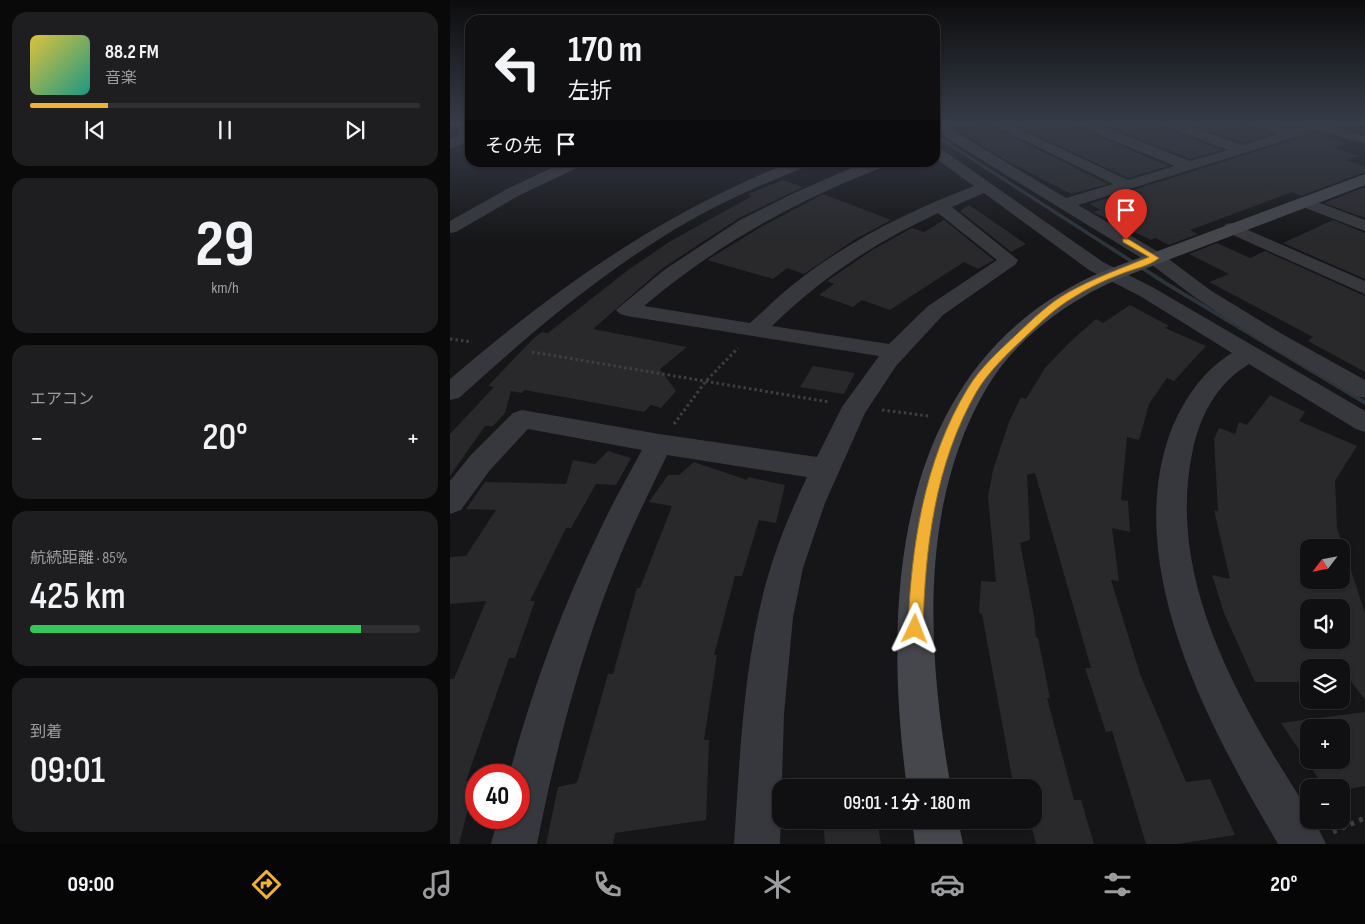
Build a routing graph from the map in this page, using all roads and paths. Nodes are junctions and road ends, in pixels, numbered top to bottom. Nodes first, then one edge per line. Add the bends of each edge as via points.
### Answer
1 (950, 161) edge
2 (994, 161) edge
3 (1077, 161) edge
4 (1177, 161) edge
5 (1204, 161) edge
6 (1188, 166) junction
7 (566, 167) edge
8 (792, 167) edge
9 (870, 167) edge
10 (1365, 179) edge
11 (1127, 185) junction
12 (986, 187) junction
13 (1304, 202) junction
14 (1064, 204) junction
15 (938, 205) junction
16 (1365, 226) edge
17 (450, 228) edge
18 (1232, 228) junction
19 (1134, 266) junction
20 (1365, 288) edge
21 (754, 331) junction
22 (501, 347) junction
23 (894, 352) junction
24 (1248, 354) junction
25 (706, 381) junction
26 (1365, 390) edge
27 (450, 392) edge
28 (855, 406) junction
29 (929, 416) dead end
30 (1365, 423) edge
31 (659, 444) junction
32 (825, 470) junction
33 (450, 502) edge
34 (927, 779) edge
35 (936, 829) edge
36 (514, 844) edge
37 (757, 844) edge
38 (939, 844) edge
39 (1303, 844) edge

1 - 12 street
2 - 14 street
3 - 11 street
4 - 6 street
5 - 6 street
6 - 11 street
7 - 17 street via 514,191
8 - 22 street via 741,187 643,240 597,271
9 - 21 street via 824,185 723,238 670,274 627,310
10 - 13 street
11 - 14 street
12 - 15 street
12 - 19 street via 1096,266
13 - 16 street
13 - 18 street
14 - 19 street
15 - 21 street via 889,229 829,268 801,288
15 - 23 street via 1009,260 950,299
18 - 19 street
18 - 20 street
19 - 24 street via 1147,292
19 - 26 street via 1203,294 1274,339
19 - 34 street via 1071,294 1045,312 996,360 956,421 938,470 917,576 915,646 922,752
21 - 23 street
21 - 25 path
22 - 25 path
22 - 27 street
23 - 28 street
24 - 30 street
24 - 39 street via 1225,370 1207,390 1195,406 1184,432 1175,461 1172,490 1174,557 1184,603 1225,707
25 - 28 path
25 - 31 path
28 - 29 path
28 - 32 street
31 - 32 street
31 - 33 street via 522,419 480,463
31 - 36 street via 611,539 578,621 528,777
32 - 37 street via 795,540 782,584 762,744
35 - 38 street

